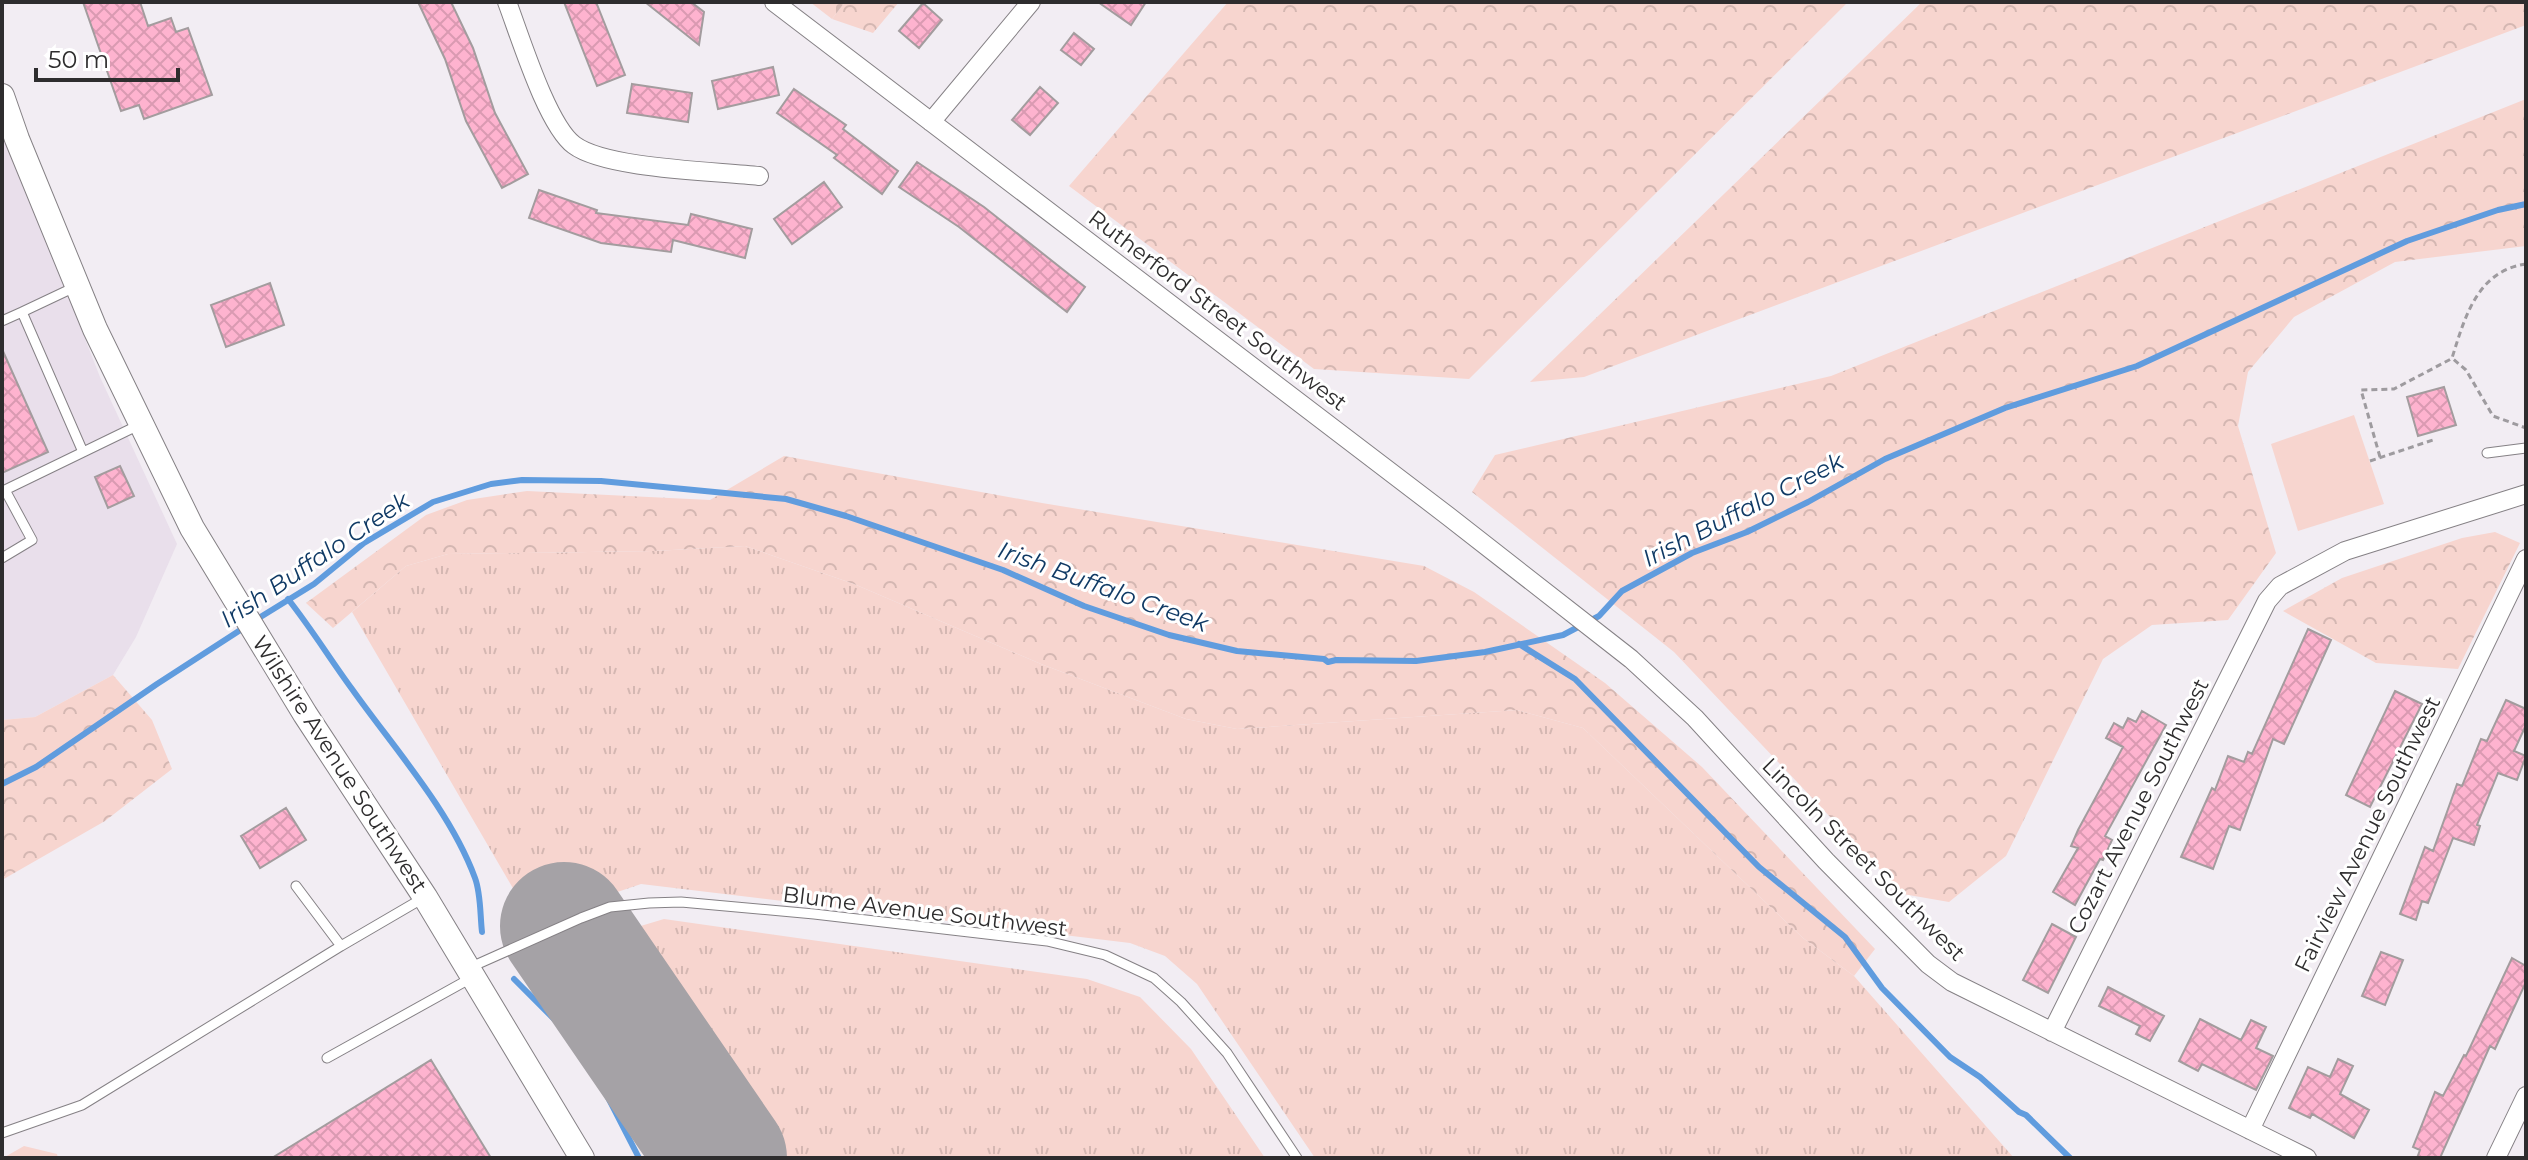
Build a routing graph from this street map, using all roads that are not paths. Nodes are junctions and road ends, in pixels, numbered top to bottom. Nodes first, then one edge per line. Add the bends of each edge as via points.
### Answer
1 (507, 2) edge
2 (774, 2) edge
3 (1031, 2) edge
4 (2, 96) edge
5 (931, 122) junction
6 (759, 176) dead end
7 (78, 286) junction
8 (22, 312) junction
9 (2, 321) edge
10 (144, 423) junction
11 (2526, 448) edge
12 (83, 452) junction
13 (2487, 453) dead end
14 (2526, 494) edge
15 (2, 558) edge
16 (2526, 559) edge
17 (1631, 659) joint
18 (296, 886) dead end
19 (425, 897) junction
20 (341, 946) junction
21 (471, 973) junction
22 (2052, 1032) junction
23 (327, 1058) dead end
24 (2526, 1096) edge
25 (2250, 1130) junction
26 (2, 1133) edge
27 (2295, 1155) edge
28 (582, 1158) edge
29 (1297, 1158) edge
30 (2496, 1158) edge

1 - 6 street via 552,115 573,144 606,160
2 - 5 street, Rutherford Street Southwest
3 - 5 street
4 - 7 street, Wilshire Avenue Southwest
5 - 17 street, Rutherford Street Southwest
7 - 8 lane
7 - 10 street, Wilshire Avenue Southwest
8 - 9 lane
8 - 12 lane
10 - 12 lane
10 - 19 street, Wilshire Avenue Southwest via 207,552
11 - 13 lane
12 - 15 lane via 5,490 32,540
14 - 22 street, Cozart Avenue Southwest via 2345,551 2280,586 2267,601
16 - 25 street, Fairview Avenue Southwest
17 - 22 street, Lincoln Street Southwest via 1695,718 1928,964 1952,982
18 - 20 lane
19 - 20 lane
19 - 21 street, Wilshire Avenue Southwest
20 - 26 lane via 82,1105
21 - 23 lane, Blume Avenue Southwest
21 - 28 street, Wilshire Avenue Southwest
21 - 29 lane, Blume Avenue Southwest via 581,918 610,907 649,903 814,914 1047,941 1105,955 1154,978 1227,1053
22 - 25 street, Lincoln Street Southwest
24 - 30 street
25 - 27 street, Lincoln Street Southwest

